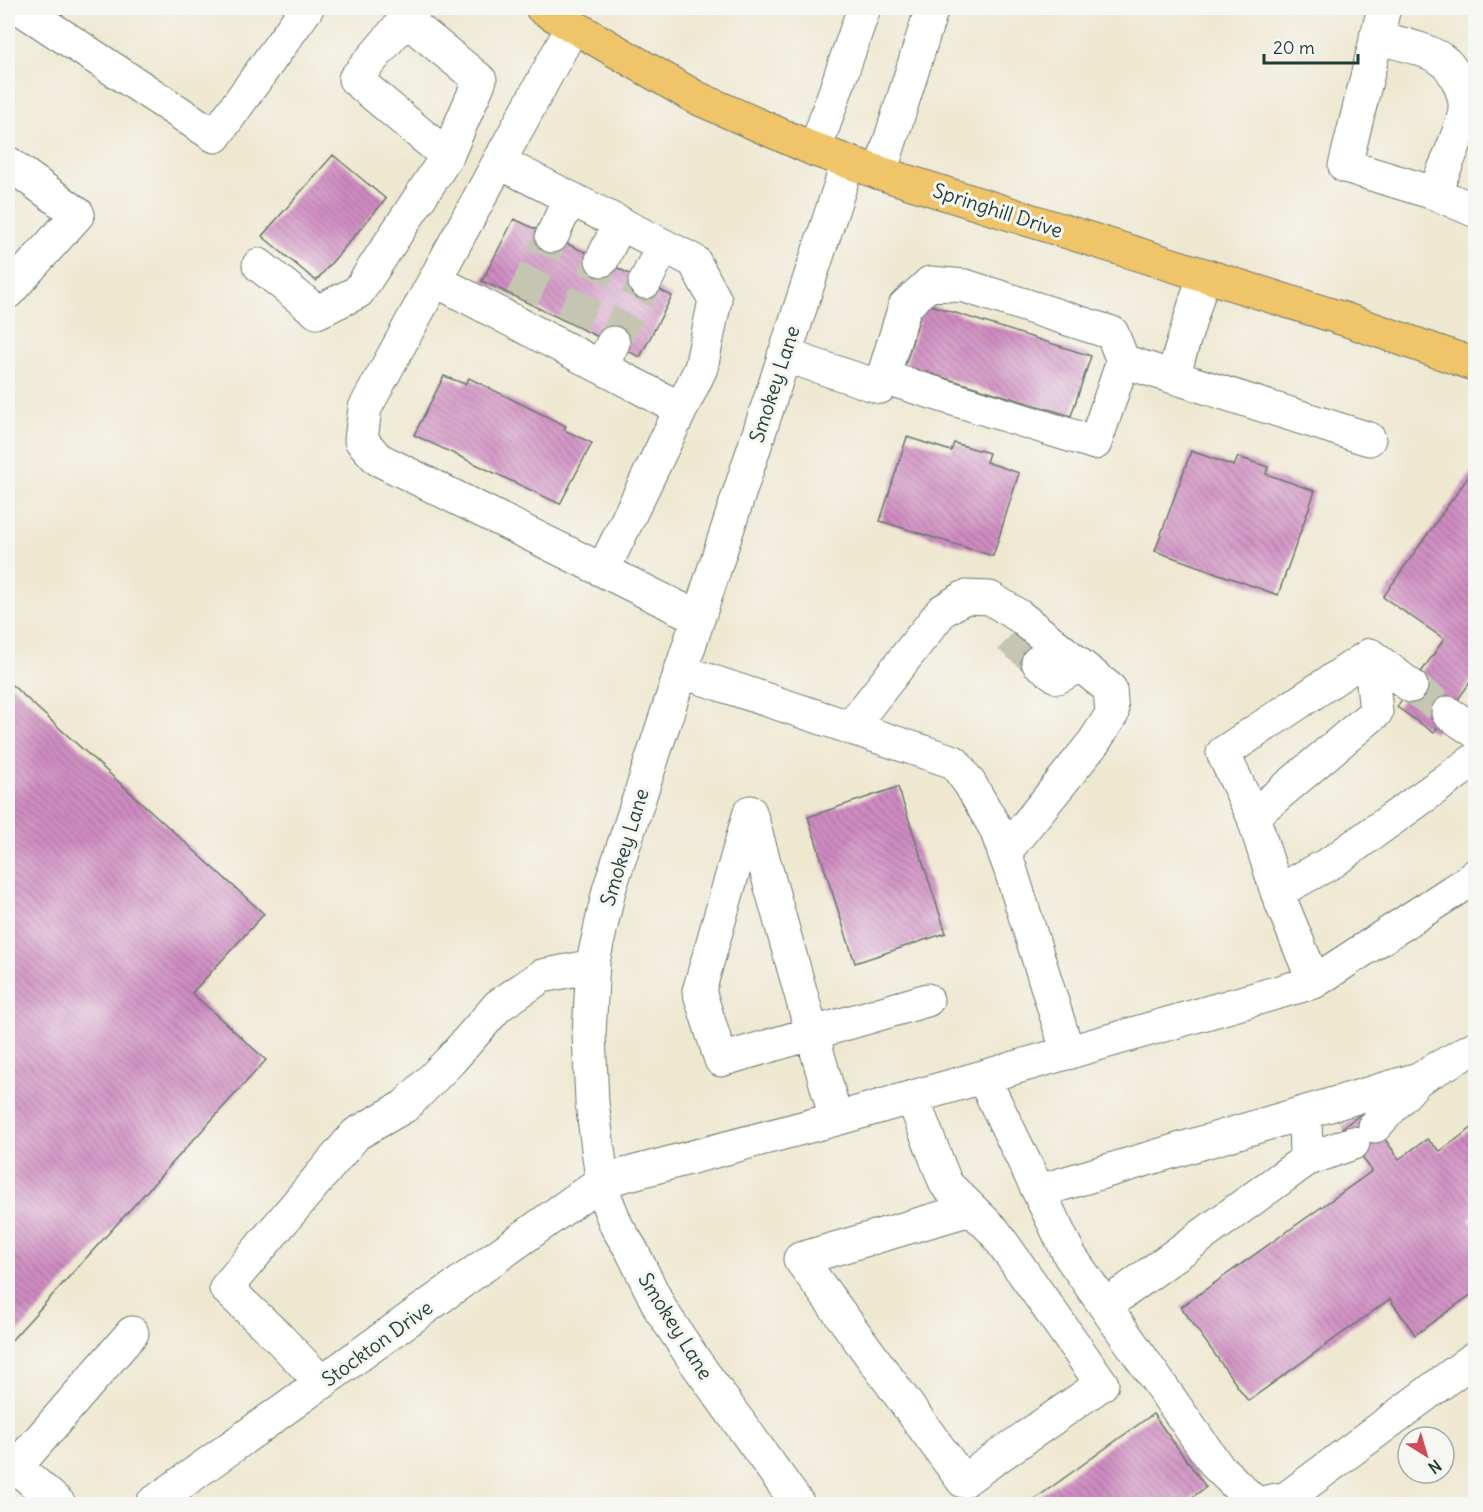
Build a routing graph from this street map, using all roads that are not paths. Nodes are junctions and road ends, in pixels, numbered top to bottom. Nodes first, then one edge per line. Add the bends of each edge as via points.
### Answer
1 (20, 8) edge
2 (307, 8) edge
3 (542, 8) edge
4 (864, 8) edge
5 (932, 8) edge
6 (410, 13) edge
7 (1380, 22) edge
8 (573, 26) junction
9 (815, 150) junction
10 (447, 156) junction
11 (499, 162) junction
12 (848, 162) junction
13 (8, 163) edge
14 (880, 173) junction
15 (1434, 193) junction
16 (570, 198) junction
17 (1476, 210) edge
18 (620, 224) junction
19 (552, 236) tunnel mouth
20 (663, 246) junction
21 (602, 260) tunnel mouth
22 (259, 265) dead end
23 (1204, 275) junction
24 (435, 280) junction
25 (645, 282) tunnel mouth
26 (8, 292) edge
27 (784, 355) junction
28 (1123, 360) junction
29 (1476, 365) edge
30 (1173, 376) junction
31 (883, 377) junction
32 (681, 409) junction
33 (1369, 438) dead end
34 (603, 570) junction
35 (990, 598) junction
36 (697, 617) junction
37 (1009, 637) tunnel mouth
38 (1370, 655) junction
39 (1038, 662) tunnel mouth
40 (1080, 664) junction
41 (680, 671) junction
42 (1411, 686) tunnel mouth
43 (1448, 713) tunnel mouth
44 (850, 728) junction
45 (1476, 732) edge
46 (1476, 759) edge
47 (1253, 816) junction
48 (1004, 853) junction
49 (1476, 875) edge
50 (1277, 892) junction
51 (593, 966) junction
52 (1314, 982) junction
53 (927, 1000) dead end
54 (812, 1034) junction
55 (1476, 1047) edge
56 (1068, 1053) junction
57 (983, 1077) junction
58 (1418, 1079) junction
59 (912, 1096) junction
60 (1305, 1113) junction
61 (836, 1119) junction
62 (1306, 1160) junction
63 (602, 1181) junction
64 (1039, 1191) junction
65 (971, 1209) junction
66 (1105, 1306) junction
67 (132, 1333) dead end
68 (1476, 1357) edge
69 (322, 1383) junction
70 (12, 1463) edge
71 (785, 1500) edge
72 (59, 1504) edge
73 (152, 1504) edge
74 (1257, 1504) edge

1 - 2 street via 215,136
3 - 8 main road, Springhill Drive
4 - 9 street
5 - 14 street
6 - 10 street via 480,80
6 - 10 street via 355,79
7 - 15 street via 1446,63 1463,90 1466,107
7 - 15 street via 1345,165
8 - 9 main road, Springhill Drive via 695,97
8 - 11 street
9 - 12 main road, Springhill Drive
10 - 22 street via 357,292 317,312
11 - 16 street
11 - 24 street
12 - 14 main road, Springhill Drive
12 - 27 street, Smokey Lane
13 - 26 street via 78,214
14 - 23 main road, Springhill Drive
15 - 17 street
16 - 18 street
16 - 19 street
18 - 20 street
18 - 21 street
20 - 25 street
20 - 32 street via 694,261 715,300 701,368
23 - 29 main road, Springhill Drive
23 - 30 street
24 - 32 street via 517,310 607,355
24 - 34 street via 365,408 361,440 378,459
27 - 31 street via 880,387
27 - 36 street, Smokey Lane
28 - 30 street
28 - 31 street via 1095,443
28 - 31 street via 1112,333 965,286 930,284 905,306
30 - 33 street
32 - 34 street
34 - 36 street
35 - 37 street via 991,620
35 - 40 street
35 - 44 street via 965,597 942,611
36 - 41 street, Smokey Lane
38 - 42 street
38 - 47 street via 1376,712
38 - 47 street via 1223,753
39 - 40 street via 1058,677
40 - 48 street via 1110,689 1112,714
41 - 44 street
41 - 51 street, Smokey Lane via 609,890
43 - 45 street
44 - 48 street via 954,762 996,829
46 - 50 street via 1332,862
47 - 50 street
48 - 56 street
49 - 52 street
50 - 52 street
51 - 63 street, Smokey Lane via 589,1034 592,1103
51 - 69 street via 542,976 498,1006 405,1106 356,1134 226,1288
52 - 56 street
53 - 54 street
54 - 54 street via 753,823 750,812 699,991 721,1060
54 - 61 street
55 - 58 street
56 - 57 street
57 - 59 street
57 - 64 street
58 - 60 street
58 - 62 street via 1364,1135
59 - 61 street
59 - 65 street via 946,1184
60 - 62 street
60 - 64 street
61 - 63 street
62 - 66 street
63 - 69 street, Stockton Drive
63 - 71 street, Smokey Lane via 617,1227 661,1310
64 - 66 street via 1070,1256
65 - 65 street via 994,1231 1102,1384 963,1481 800,1259
66 - 74 street via 1217,1466
67 - 70 street
68 - 74 street via 1287,1498
69 - 73 street, Stockton Drive
70 - 72 street

